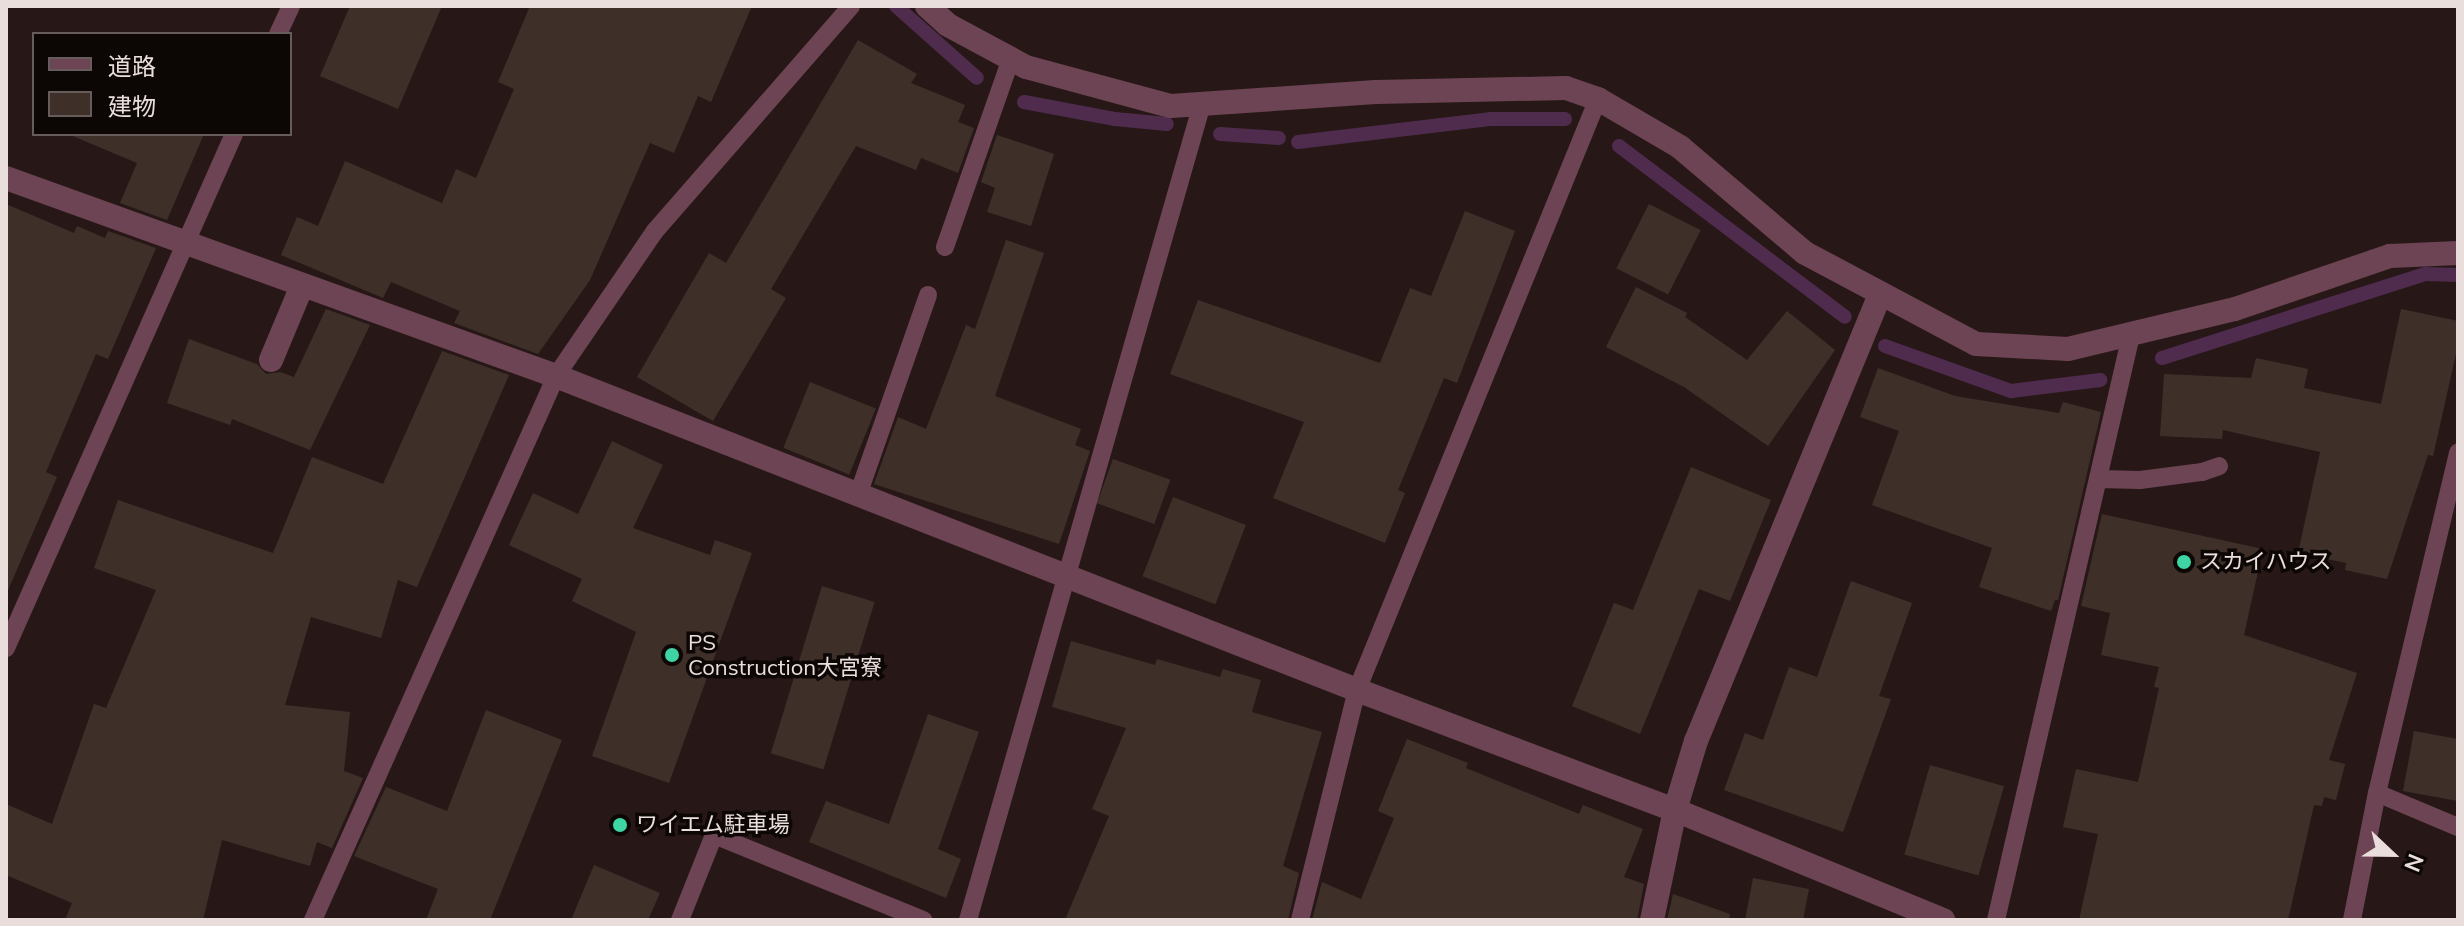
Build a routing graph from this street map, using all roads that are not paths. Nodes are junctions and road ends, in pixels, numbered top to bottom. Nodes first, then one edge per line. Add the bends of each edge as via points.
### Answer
1 (291, 6) edge
2 (851, 6) edge
3 (927, 6) edge
4 (279, 32) edge
5 (1011, 59) junction
6 (1598, 99) junction
7 (1202, 104) junction
8 (233, 136) edge
9 (6, 178) edge
10 (185, 244) junction
11 (945, 247) dead end
12 (2458, 253) edge
13 (302, 286) junction
14 (1880, 294) junction
15 (928, 295) dead end
16 (2132, 331) junction
17 (271, 360) dead end
18 (556, 376) junction
19 (2458, 452) edge
20 (2219, 466) dead end
21 (2098, 479) junction
22 (858, 495) junction
23 (1066, 576) junction
24 (6, 648) edge
25 (1357, 690) junction
26 (2377, 793) junction
27 (1675, 810) junction
28 (2458, 827) edge
29 (313, 920) edge
30 (680, 920) edge
31 (923, 920) edge
32 (968, 920) edge
33 (1300, 920) edge
34 (1652, 920) edge
35 (1943, 920) edge
36 (1996, 920) edge
37 (2352, 920) edge

1 - 4 lane
2 - 18 lane via 655,231
3 - 5 street via 948,25
5 - 7 street via 1171,106
5 - 11 lane
6 - 7 street via 1566,88 1376,92
6 - 14 street via 1680,147 1805,253
6 - 25 lane
7 - 23 lane
8 - 10 lane
9 - 10 street
10 - 13 street
10 - 24 lane
12 - 16 street via 2390,256 2235,309
13 - 17 street
13 - 18 street
14 - 16 street via 1976,344 2068,349
14 - 27 street via 1696,741
15 - 22 lane
16 - 21 lane
18 - 22 street
18 - 29 lane
19 - 26 lane
20 - 21 lane via 2140,480
21 - 36 lane
22 - 23 street
23 - 25 street
23 - 32 lane
25 - 27 street
25 - 33 lane
26 - 28 lane
26 - 37 lane
27 - 34 street
27 - 35 street
30 - 31 lane via 714,835

